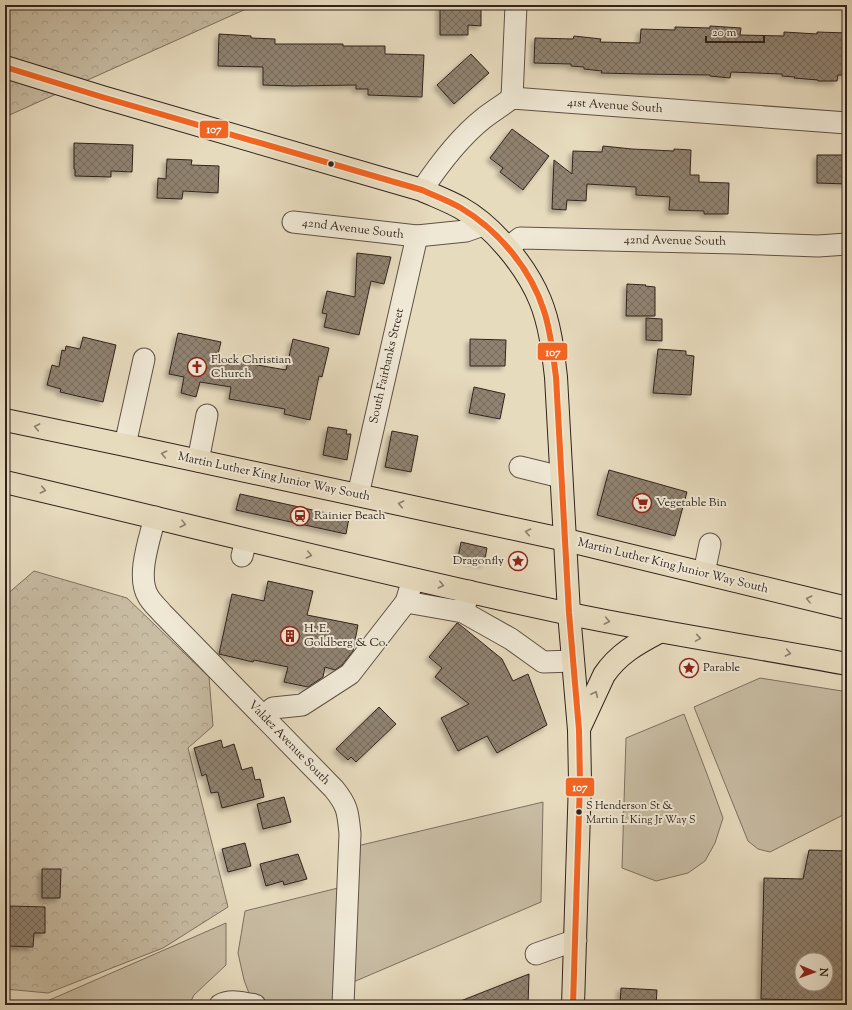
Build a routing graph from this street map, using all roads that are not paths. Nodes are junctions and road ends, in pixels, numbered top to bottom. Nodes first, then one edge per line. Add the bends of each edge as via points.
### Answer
1 (516, 5) edge
2 (5, 67) edge
3 (512, 98) junction
4 (847, 123) edge
5 (422, 190) junction
6 (293, 222) dead end
7 (417, 236) junction
8 (496, 237) junction
9 (847, 244) edge
10 (144, 359) dead end
11 (207, 415) dead end
12 (5, 420) edge
13 (125, 444) junction
14 (198, 461) junction
15 (520, 467) dead end
16 (561, 477) junction
17 (5, 482) edge
18 (358, 495) junction
19 (155, 517) junction
20 (566, 540) junction
21 (710, 544) dead end
22 (704, 574) junction
23 (413, 579) junction
24 (469, 591) junction
25 (406, 602) junction
26 (847, 608) edge
27 (463, 612) junction
28 (569, 614) junction
29 (659, 632) junction
30 (573, 661) junction
31 (847, 664) edge
32 (264, 718) junction
33 (579, 730) junction
34 (576, 940) junction
35 (536, 954) dead end
36 (222, 1004) edge
37 (255, 1005) edge
38 (343, 1005) edge
39 (573, 1005) edge

1 - 3 street
2 - 5 main road
3 - 4 street, 41st Avenue South
3 - 5 street via 484,118 465,136 434,171
5 - 8 main road via 461,208
6 - 7 street, 42nd Avenue South
7 - 8 street, 42nd Avenue South via 466,231
7 - 18 street, South Fairbanks Street
8 - 9 street, 42nd Avenue South via 818,246
8 - 16 main road via 524,272 540,299 552,343
10 - 13 street
11 - 14 street
13 -> 12 main road, Martin Luther King Junior Way South
14 -> 13 main road, Martin Luther King Junior Way South
14 - 18 main road, Martin Luther King Junior Way South
15 - 16 street
16 - 20 main road
17 -> 19 main road
20 -> 18 main road, Martin Luther King Junior Way South
19 -> 23 main road via 244,548
19 - 32 street, Valdez Avenue South via 145,559 143,579 147,596
20 - 22 main road, Martin Luther King Junior Way South
20 - 28 main road
21 - 22 street
26 -> 22 main road, Martin Luther King Junior Way South
23 -> 24 main road
23 - 25 street
24 - 27 street
24 - 28 main road
25 - 27 street
25 - 32 street via 350,674 302,705 274,708
27 - 30 street via 511,639 543,662
28 -> 29 main road
28 - 30 main road
29 -> 31 main road
33 -> 29 main road via 609,667 636,644
30 - 33 main road
32 - 38 street, Valdez Avenue South via 334,789 346,807 350,834
33 - 34 main road
34 - 35 street
34 - 39 main road
36 - 37 street via 236,1002

